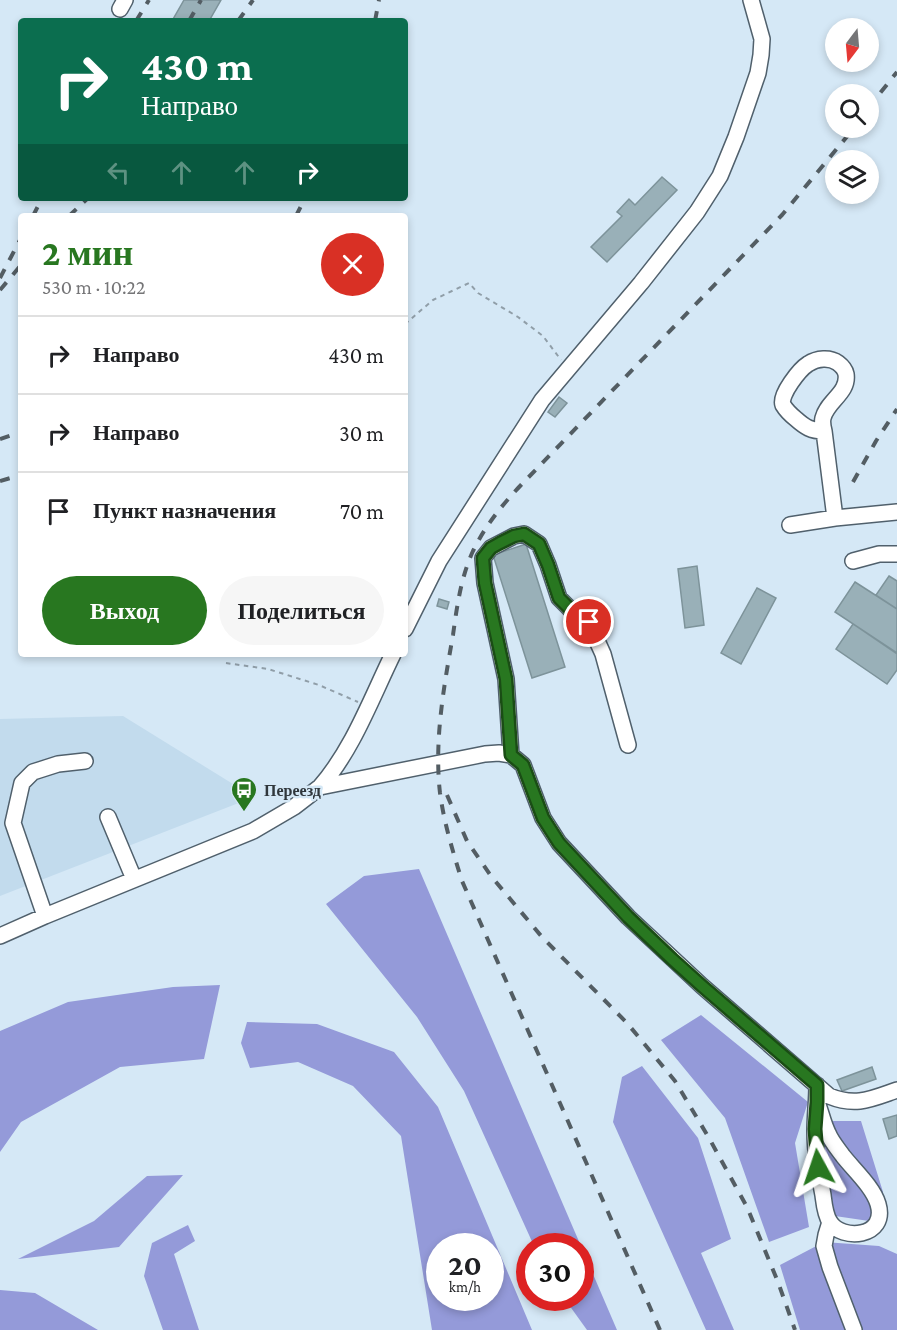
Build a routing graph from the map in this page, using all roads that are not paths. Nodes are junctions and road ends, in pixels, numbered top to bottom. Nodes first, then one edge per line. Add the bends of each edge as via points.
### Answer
1 (751, 0) edge
2 (824, 431) junction
3 (897, 512) edge
4 (835, 518) junction
5 (790, 525) dead end
6 (897, 554) edge
7 (853, 561) dead end
8 (408, 623) edge
9 (392, 657) edge
10 (628, 745) dead end
11 (345, 754) junction
12 (511, 755) junction
13 (85, 761) dead end
14 (363, 778) junction
15 (320, 787) junction
16 (108, 817) dead end
17 (134, 879) junction
18 (45, 916) junction
19 (0, 936) edge
20 (817, 1085) junction
21 (897, 1090) edge
22 (817, 1102) junction
23 (830, 1222) junction
24 (854, 1330) edge

1 - 8 street via 762,39 758,73 720,176 641,283 542,400 439,561
2 - 2 street via 822,420 842,391 846,373 834,361 820,359 802,369 785,391 783,404 809,429
2 - 4 street
3 - 4 street
4 - 5 street
6 - 7 street
9 - 11 street
10 - 12 street via 603,654 589,622 559,598 539,544 524,534 491,548 483,558 506,679
11 - 14 street via 351,773
11 - 15 street
12 - 14 street via 485,754
12 - 20 street via 523,765 543,818 559,843 628,917 694,979
13 - 18 street via 33,772 22,783 13,823
14 - 15 street
15 - 17 street via 253,831
16 - 17 street
17 - 18 street
18 - 19 street
20 - 21 street via 829,1096 854,1102
20 - 22 street
22 - 23 street via 816,1154
22 - 23 street via 828,1134 872,1191 878,1205 877,1223 864,1233 841,1230
23 - 24 street via 824,1246

